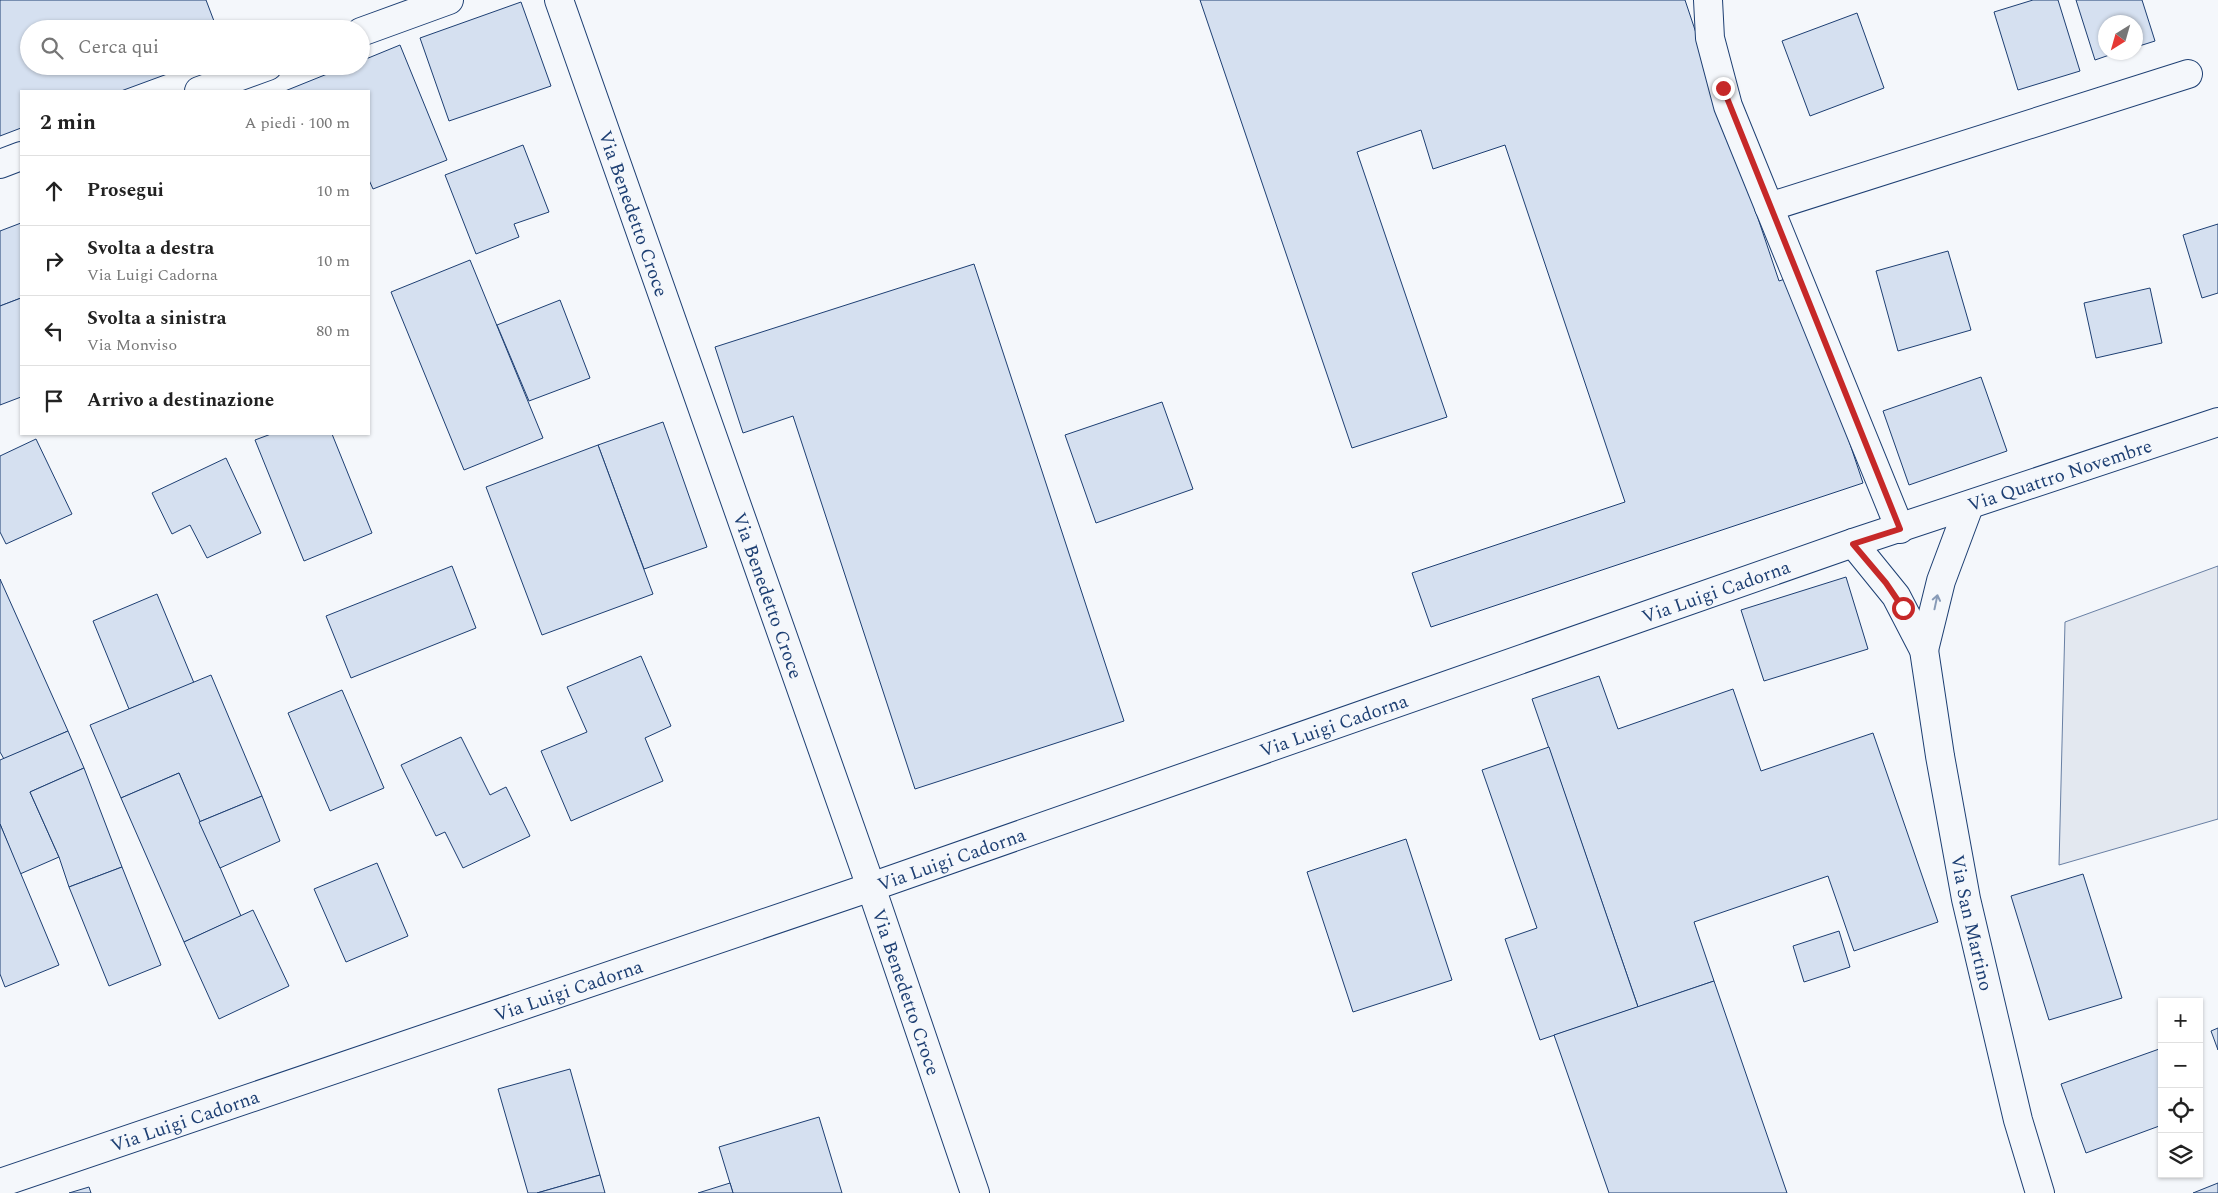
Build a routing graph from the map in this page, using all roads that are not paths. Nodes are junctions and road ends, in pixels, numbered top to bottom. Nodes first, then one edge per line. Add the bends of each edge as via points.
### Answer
1 (449, 0) edge
2 (559, 0) edge
3 (1708, 0) edge
4 (370, 29) edge
5 (2188, 74) dead end
6 (243, 75) edge
7 (202, 90) edge
8 (20, 156) edge
9 (0, 164) edge
10 (1769, 207) junction
11 (2218, 422) edge
12 (1969, 506) junction
13 (1900, 529) junction
14 (1853, 544) junction
15 (1924, 650) junction
16 (871, 887) junction
17 (0, 1182) edge
18 (975, 1193) edge
19 (2040, 1193) edge

1 - 4 street
2 - 16 street, Via Benedetto Croce
3 - 10 street via 1710,38 1718,73
5 - 10 street
6 - 7 street
8 - 9 street
10 - 13 street
11 - 12 street, Via Quattro Novembre
12 - 13 street, Via Quattro Novembre
15 -> 12 street via 1941,581
13 - 14 street, Via Luigi Cadorna
14 - 15 street via 1896,596
14 - 16 street, Via Luigi Cadorna
15 - 19 street, Via San Martino via 1966,899 2018,1120
16 - 17 street, Via Luigi Cadorna
16 - 18 street, Via Benedetto Croce

